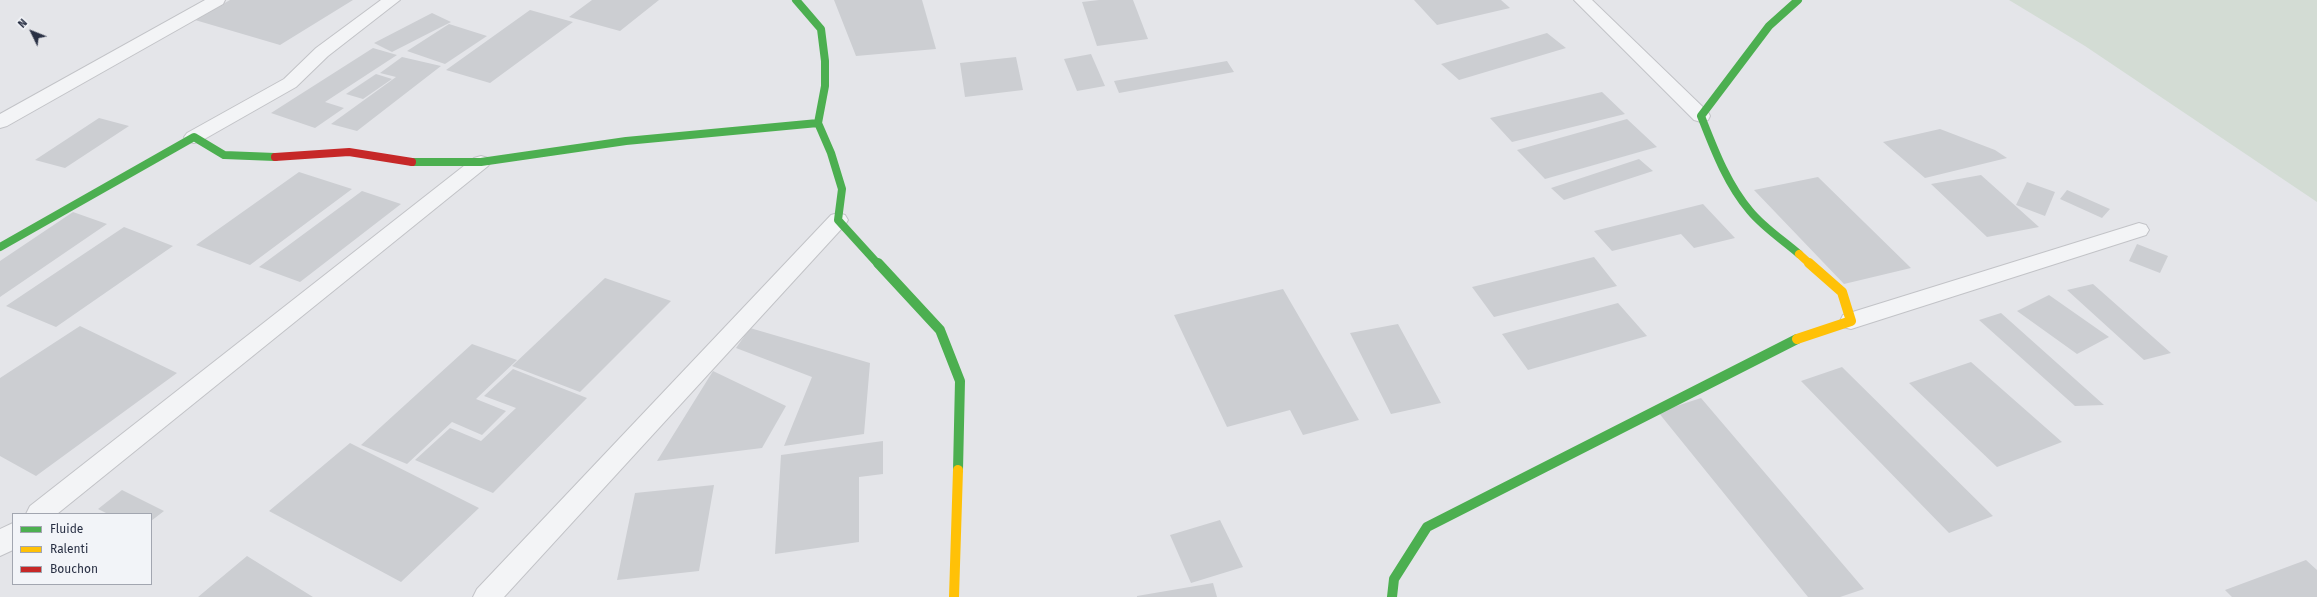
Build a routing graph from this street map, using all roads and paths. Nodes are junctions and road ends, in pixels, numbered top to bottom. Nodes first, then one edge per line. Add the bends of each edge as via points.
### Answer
1 (217, 0) edge
2 (392, 0) edge
3 (796, 0) edge
4 (1582, 0) edge
5 (1798, 0) edge
6 (1701, 116) junction
7 (0, 122) edge
8 (818, 123) junction
9 (194, 137) junction
10 (481, 162) junction
11 (838, 220) junction
12 (2139, 230) dead end
13 (0, 247) edge
14 (1851, 321) junction
15 (40, 513) edge
16 (12, 535) edge
17 (0, 545) edge
18 (487, 597) edge
19 (954, 597) edge
20 (1392, 597) edge

1 - 7 street
2 - 9 street via 322,52 290,83
3 - 8 street via 821,29 825,86
4 - 6 street
5 - 6 street via 1769,26
6 - 14 street via 1716,157 1732,187 1751,212 1842,292
8 - 10 street via 626,141
8 - 11 street via 842,189
9 - 10 street via 224,155 284,157 349,152 411,162
9 - 13 street
10 - 15 street
11 - 18 street
11 - 19 street via 940,330 960,381
12 - 14 street
14 - 20 street via 1789,342 1427,527 1394,580
16 - 17 street

